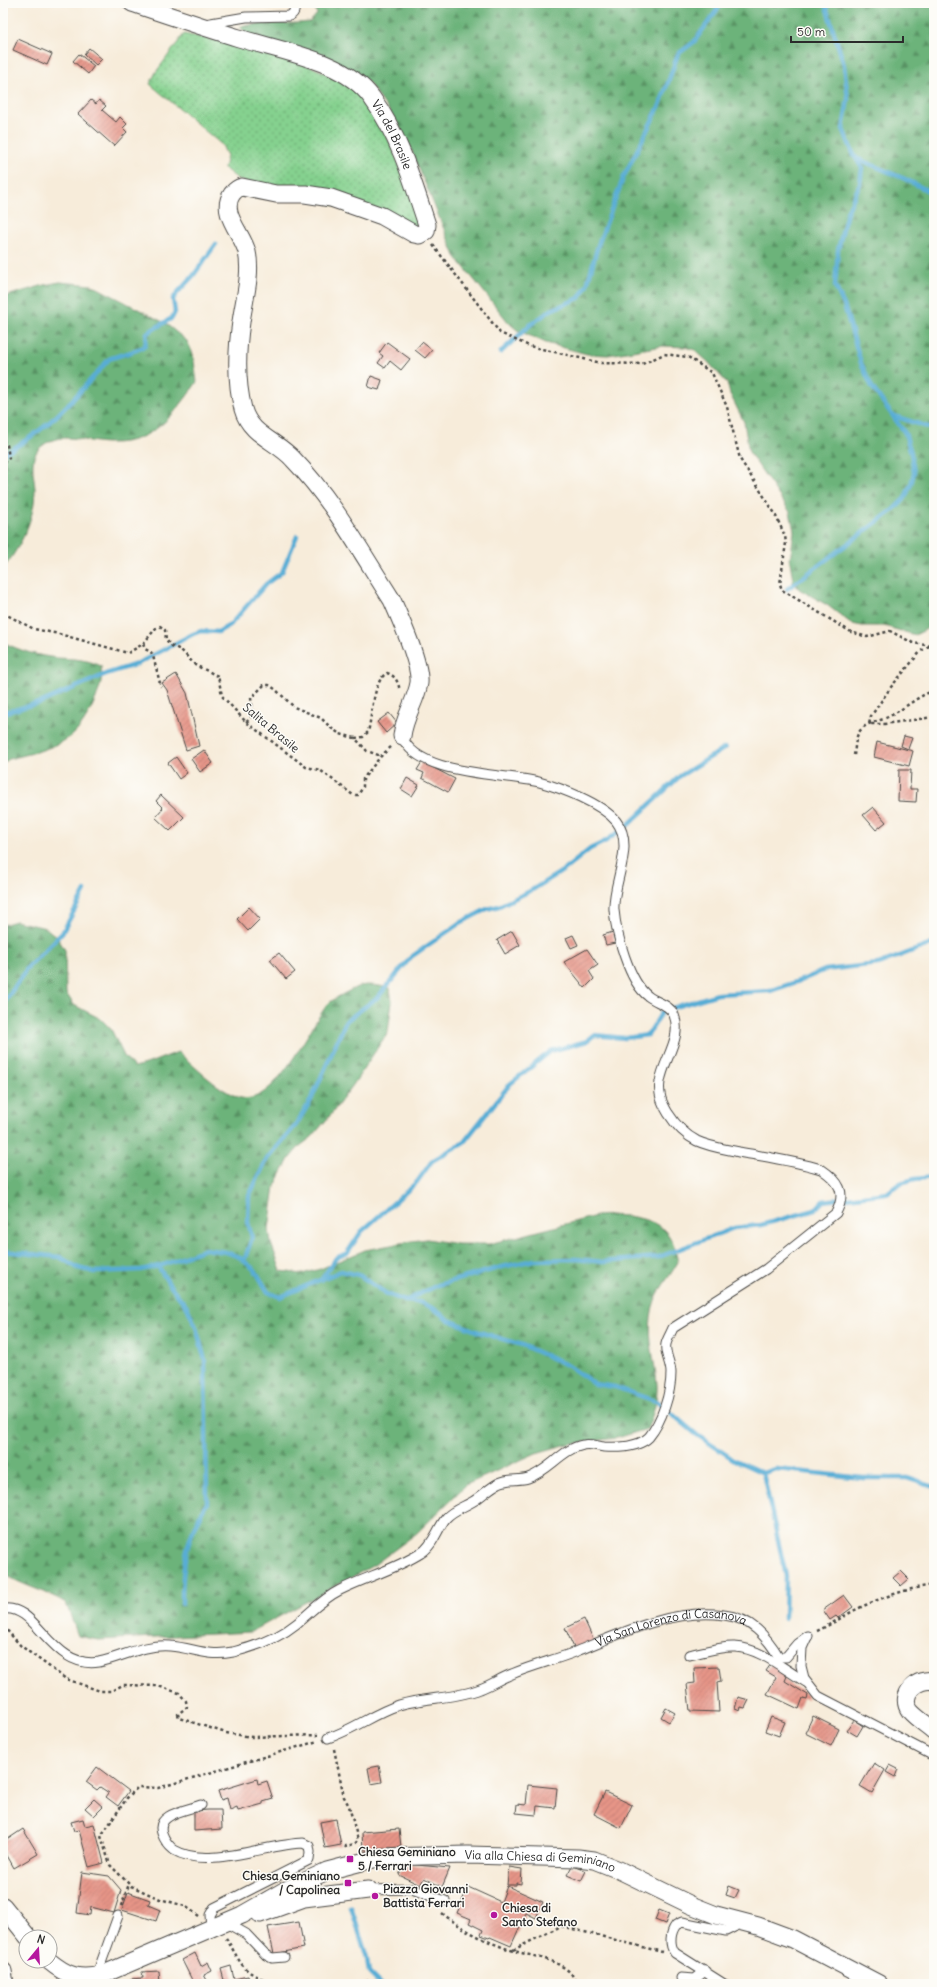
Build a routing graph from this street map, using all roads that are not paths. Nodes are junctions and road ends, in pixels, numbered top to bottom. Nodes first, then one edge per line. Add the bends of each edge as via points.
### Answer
1 (132, 3) edge
2 (290, 3) edge
3 (198, 26) junction
4 (402, 736) joint
5 (3, 1609) edge
6 (689, 1655) dead end
7 (932, 1677) edge
8 (807, 1683) junction
9 (934, 1731) edge
10 (328, 1738) road end
11 (934, 1756) edge
12 (201, 1805) dead end
13 (368, 1890) joint
14 (445, 1901) dead end
15 (3, 1906) edge
16 (118, 1916) road end
17 (242, 1916) junction
18 (739, 1921) junction
19 (219, 1928) junction
20 (22, 1929) edge
21 (284, 1957) dead end
22 (58, 1969) edge
23 (3, 1971) edge
24 (705, 1971) junction
25 (96, 1976) junction
26 (681, 1978) dead end
27 (5, 1984) edge
28 (724, 1984) edge
29 (878, 1984) edge

1 - 3 street, Via del Brasile
2 - 3 lane via 294,5 295,10 289,16 246,17
3 - 4 street, Via del Brasile via 326,65 347,76 365,90 390,129 409,172 427,225 424,234 414,234 382,216 331,198 305,194 276,194 246,187 238,188 231,196 228,206 248,253 246,292 238,345 243,409 253,427 272,444 280,446 330,503 392,600 419,682
4 - 5 lane via 412,751 436,763 456,770 537,782 561,789 609,814 617,822 624,840 624,853 614,904 620,941 633,978 641,990 649,998 668,1008 675,1022 675,1033 660,1082 660,1092 666,1109 682,1130 696,1141 821,1169 832,1176 838,1185 842,1195 840,1205 836,1213 766,1269 673,1328 666,1344 671,1362 670,1387 660,1417 648,1438 640,1443 618,1447 583,1444 528,1478 500,1482 447,1517 424,1551 322,1600 285,1631 248,1648 212,1655 170,1646 132,1650 98,1662 63,1653 19,1610
6 - 8 lane via 734,1647 746,1649
7 - 9 street via 921,1680 911,1688 907,1700 911,1711
8 - 10 lane, Via San Lorenzo di Casanova via 800,1659 808,1636 783,1658 779,1657 754,1626 741,1619 707,1614 665,1619 606,1638 513,1673 478,1690 399,1705 342,1734
8 - 11 lane via 818,1696 829,1703
12 - 19 lane via 166,1818 161,1823 163,1836 174,1850 196,1856 216,1857 303,1843 309,1846 310,1852 309,1860 214,1908 210,1915
13 - 14 lane via 412,1889
13 - 17 street via 304,1898 260,1914
15 - 20 street
16 - 25 lane
17 - 18 street, Via alla Chiesa di Geminiano via 284,1891 327,1871 347,1865 381,1857 468,1854 594,1860 691,1905
17 - 19 street, Via alla Chiesa di Geminiano
18 - 24 lane via 726,1931 682,1922 673,1929 672,1949 680,1958
18 - 29 street, Via alla Chiesa di Geminiano via 794,1940
19 - 21 lane via 246,1934 272,1958
19 - 25 street, Via alla Chiesa di Geminiano
22 - 25 street, Via alla Chiesa di Geminiano via 63,1973 80,1977
23 - 27 street
24 - 26 lane via 694,1979
24 - 28 lane

